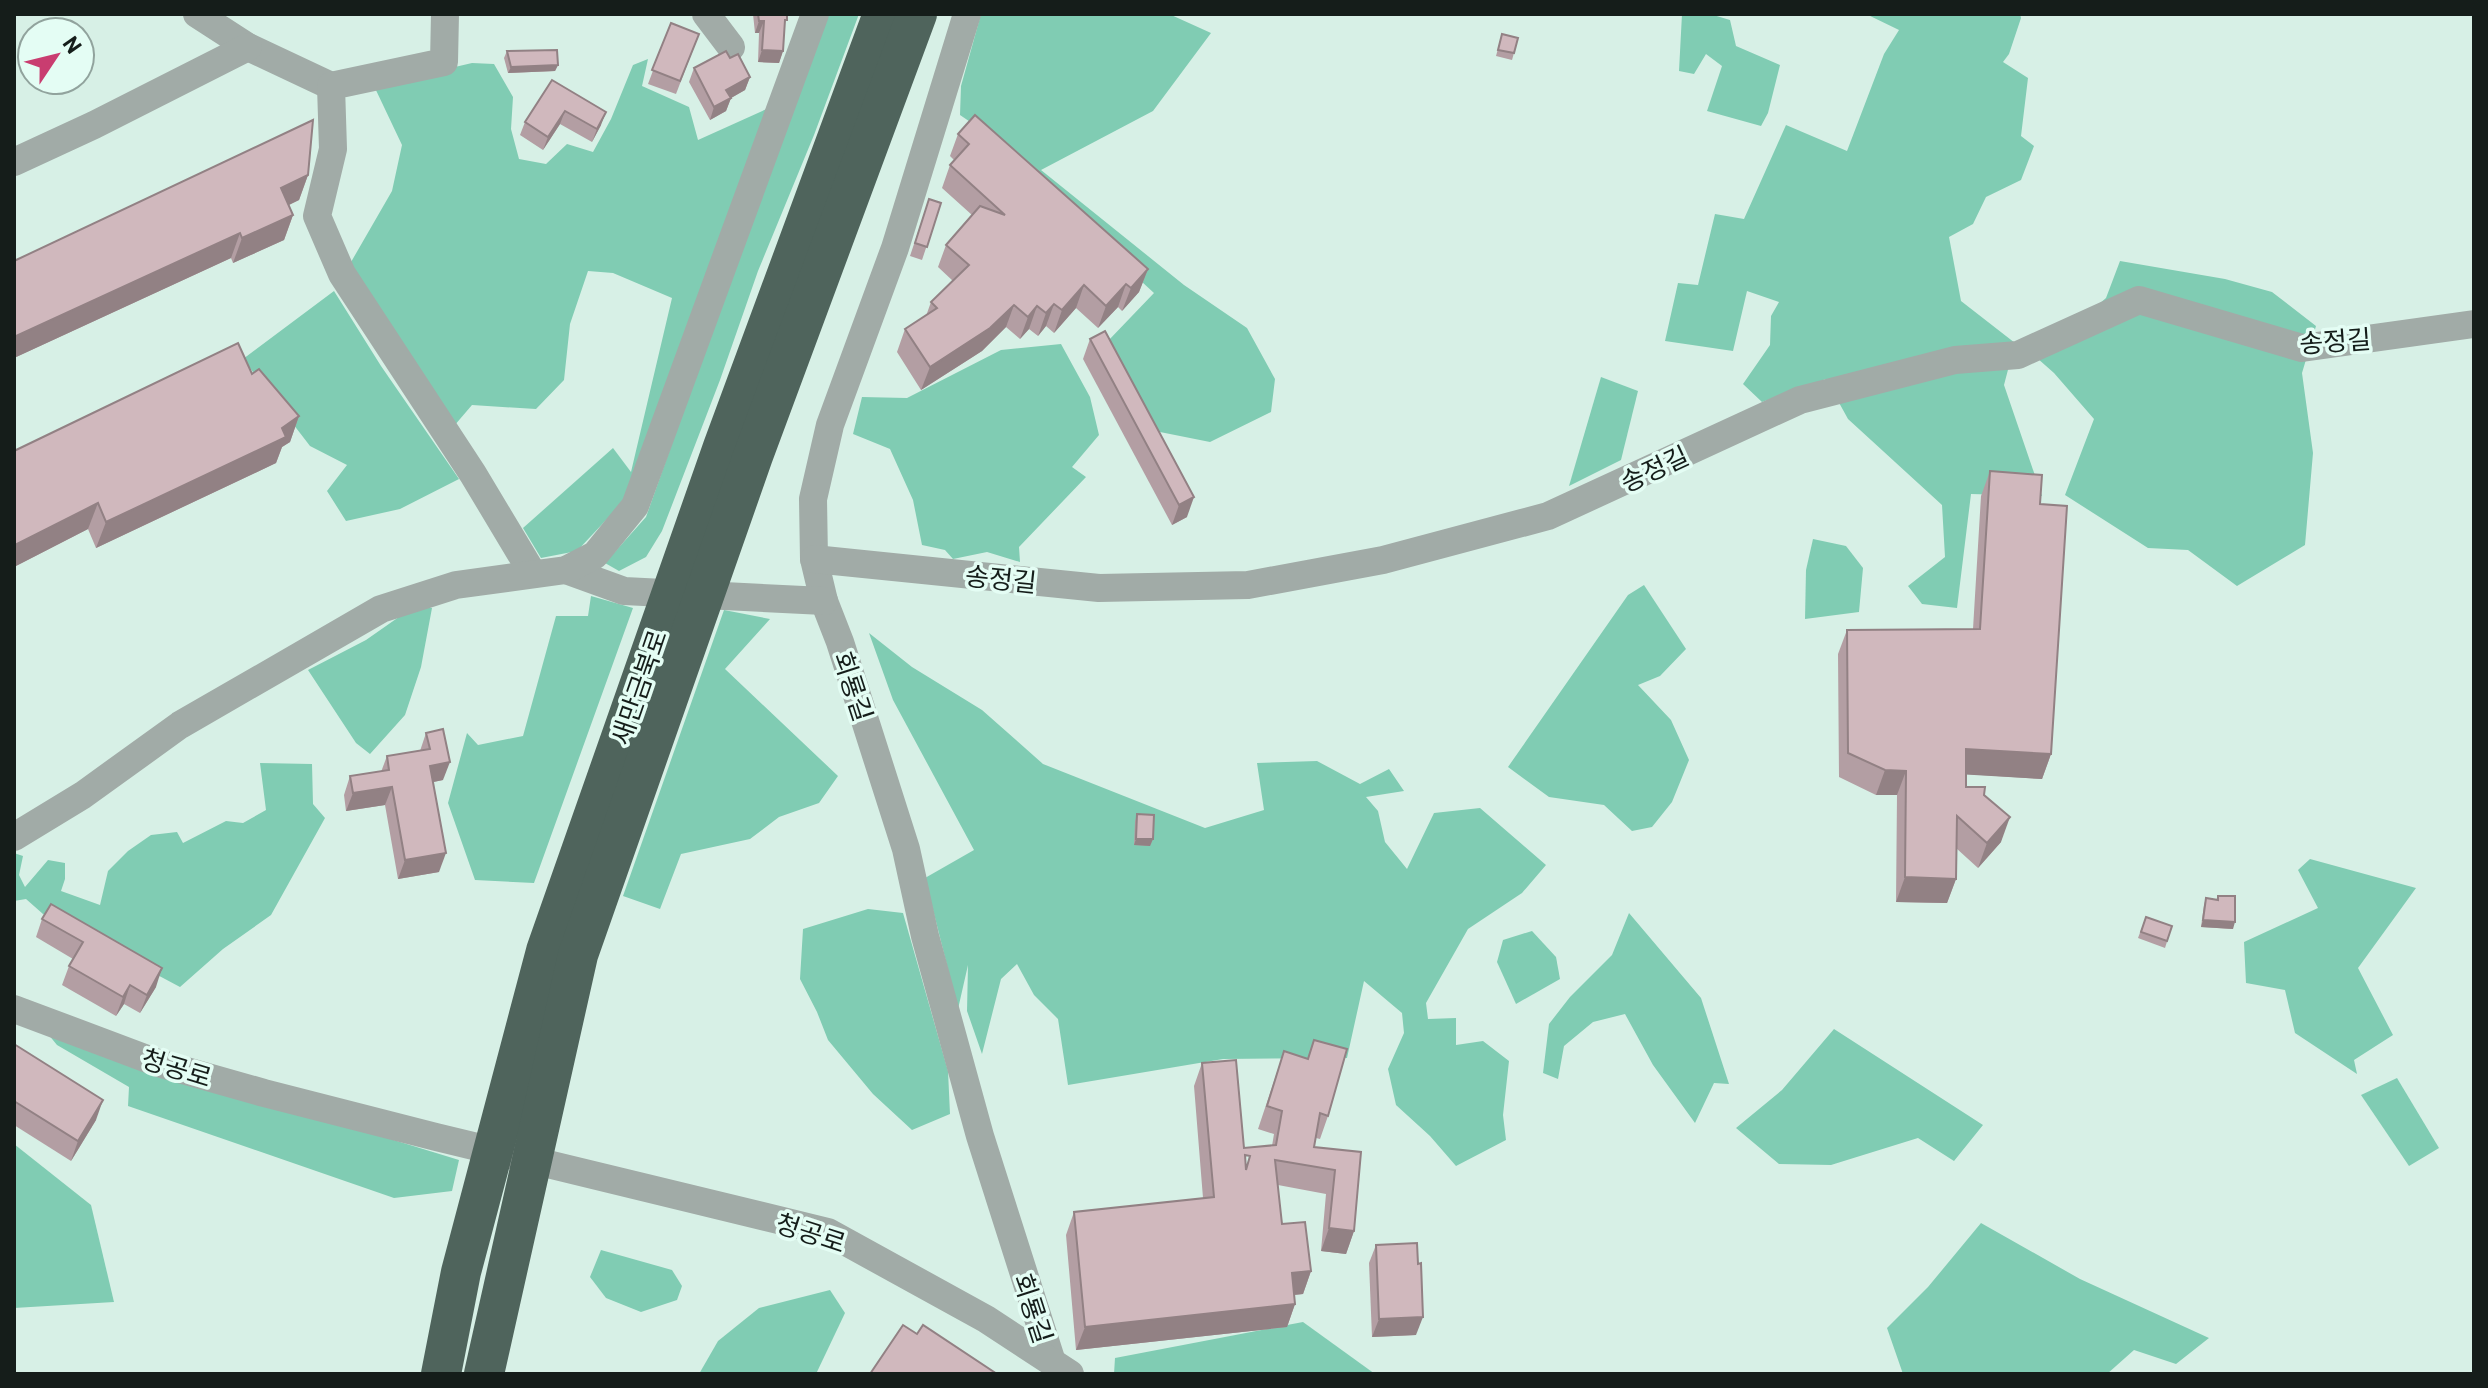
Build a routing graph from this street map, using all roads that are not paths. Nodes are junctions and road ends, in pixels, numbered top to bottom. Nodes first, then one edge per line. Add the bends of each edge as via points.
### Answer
1 (197, 14) edge
2 (445, 14) edge
3 (706, 14) edge
4 (815, 14) edge
5 (883, 14) edge
6 (917, 14) edge
7 (967, 14) edge
8 (248, 47) junction
9 (731, 47) dead end
10 (331, 86) junction
11 (14, 162) edge
12 (2474, 324) edge
13 (814, 559) junction
14 (566, 570) junction
15 (533, 574) junction
16 (824, 601) junction
17 (14, 837) edge
18 (14, 1009) edge
19 (1060, 1367) edge
20 (441, 1374) edge
21 (484, 1374) edge

1 - 8 street
2 - 10 street via 444,62
3 - 9 street
4 - 14 street via 635,506 595,555
5 - 20 highway, 새만금북로 via 723,447 546,951 461,1272
6 - 21 highway, 새만금북로 via 753,456 578,955
7 - 13 street, 회룡길 via 895,248 830,425 813,499
8 - 10 street
8 - 11 street
10 - 15 street via 333,149 317,216 342,274
12 - 13 street, 송정길 via 2302,348 2139,300 2018,355 1955,360 1800,400 1548,516 1383,560 1248,585 1099,588
13 - 16 street, 회룡길
14 - 15 street
14 - 16 street via 624,591
15 - 17 street via 456,585 381,609 180,725
16 - 19 street, 회룡길 via 906,849 980,1136
18 - 19 street, 청공로 via 158,1063 828,1232

